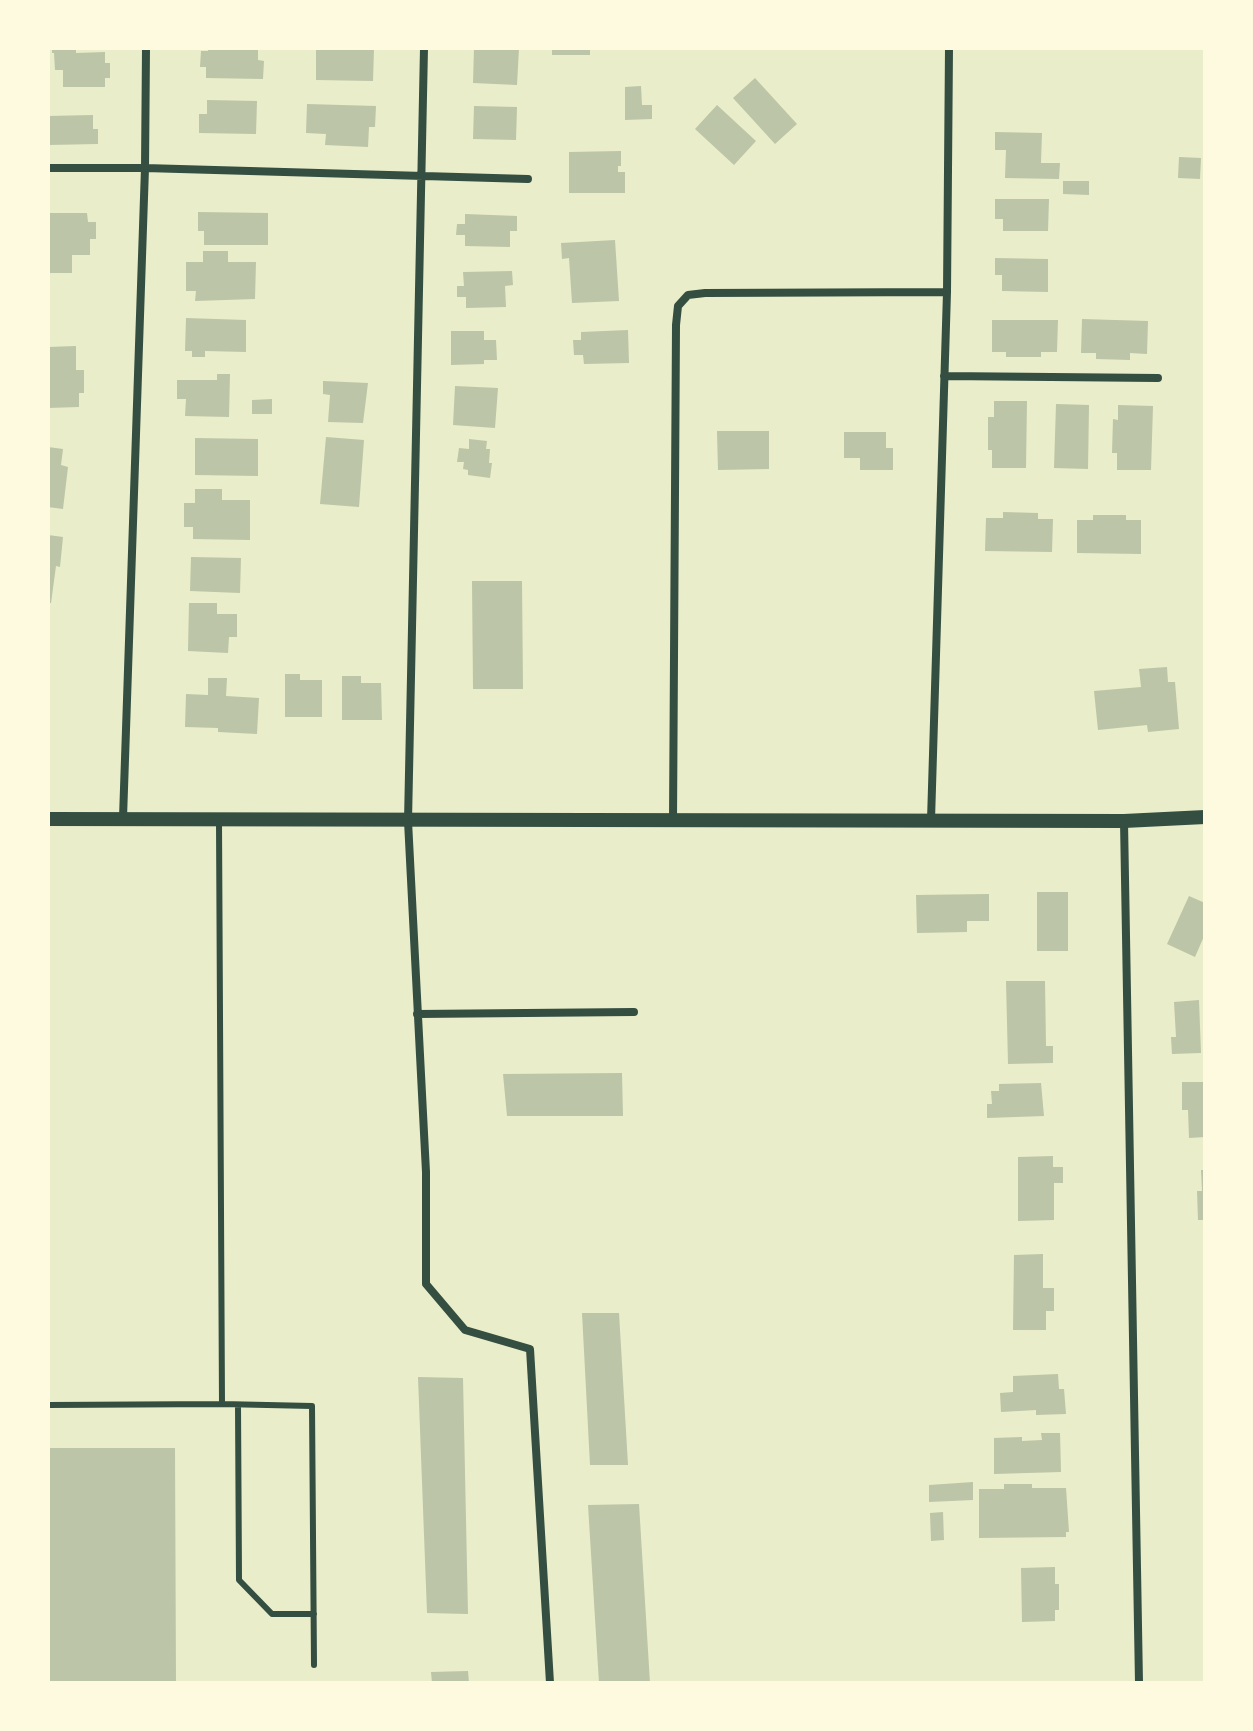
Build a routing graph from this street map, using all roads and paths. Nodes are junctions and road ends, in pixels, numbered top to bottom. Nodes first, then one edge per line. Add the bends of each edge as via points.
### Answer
1 (146, 48) edge
2 (424, 48) edge
3 (949, 48) edge
4 (48, 168) edge
5 (145, 168) junction
6 (422, 176) junction
7 (528, 179) dead end
8 (947, 292) junction
9 (944, 376) junction
10 (1158, 378) dead end
11 (1205, 817) edge
12 (123, 818) junction
13 (48, 819) edge
14 (219, 819) junction
15 (931, 820) junction
16 (408, 821) junction
17 (673, 821) junction
18 (1124, 821) junction
19 (634, 1012) dead end
20 (417, 1014) junction
21 (222, 1404) junction
22 (48, 1405) edge
23 (238, 1405) junction
24 (314, 1614) junction
25 (314, 1665) dead end
26 (550, 1683) edge
27 (1139, 1683) edge

1 - 5 street
2 - 6 street
3 - 8 street
4 - 5 street
5 - 6 street
5 - 12 street
6 - 7 street
6 - 16 street
8 - 9 street
8 - 17 street via 705,293 688,295 678,306
9 - 10 street
9 - 15 street
11 - 18 street
12 - 13 street
12 - 14 street
14 - 16 street
14 - 21 lane
15 - 17 street
15 - 18 street
16 - 17 street
16 - 20 street
18 - 27 street
19 - 20 street
20 - 26 street via 426,1284 465,1330 530,1349
21 - 22 lane
21 - 23 lane
23 - 24 lane via 239,1580 272,1614
23 - 24 lane via 312,1406
24 - 25 lane

